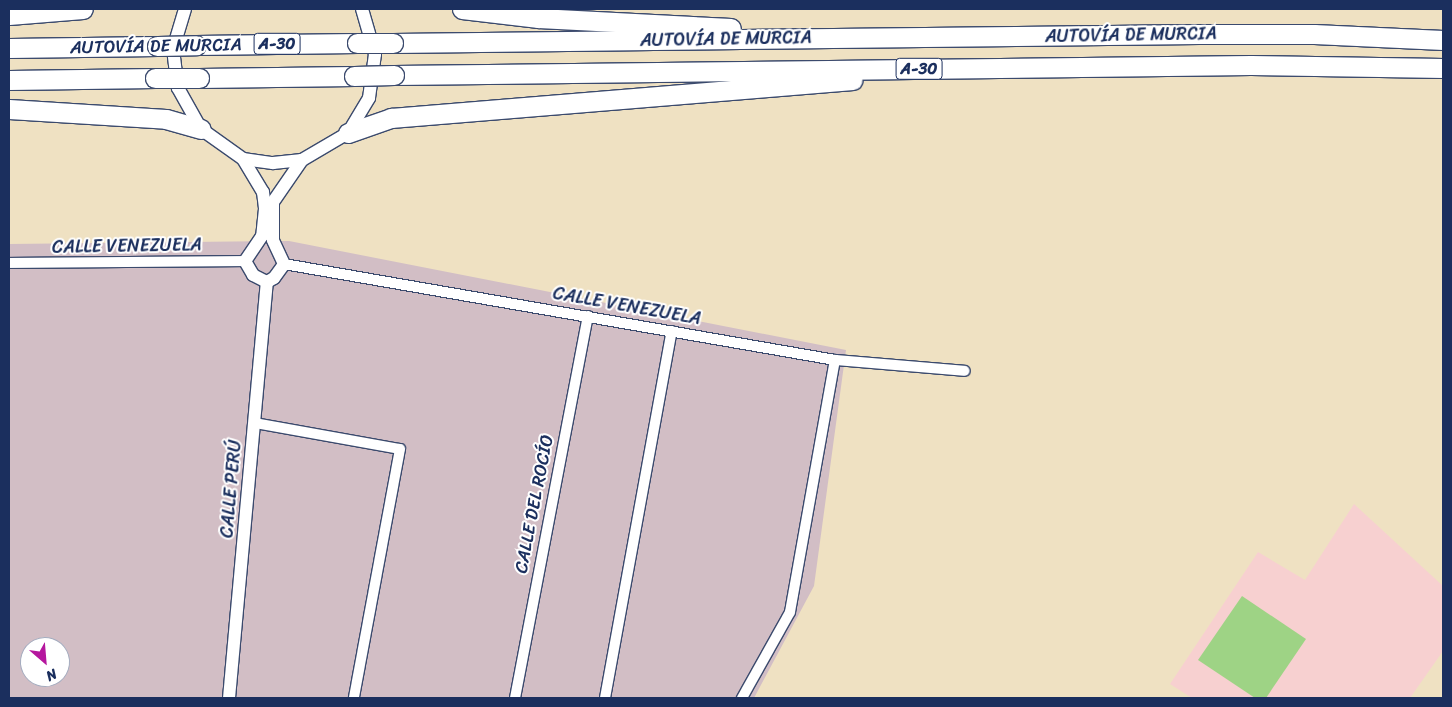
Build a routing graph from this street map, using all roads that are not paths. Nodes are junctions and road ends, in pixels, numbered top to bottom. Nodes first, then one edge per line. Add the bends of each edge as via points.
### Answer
1 (83, 9) edge
2 (185, 9) edge
3 (362, 9) edge
4 (462, 9) edge
5 (9, 15) edge
6 (917, 37) junction
7 (1443, 40) edge
8 (9, 48) edge
9 (1004, 68) junction
10 (1443, 68) edge
11 (9, 80) edge
12 (9, 109) edge
13 (201, 129) junction
14 (348, 133) junction
15 (243, 158) junction
16 (302, 160) junction
17 (245, 261) junction
18 (9, 263) edge
19 (284, 264) junction
20 (267, 282) junction
21 (588, 316) junction
22 (672, 331) junction
23 (836, 360) junction
24 (965, 371) dead end
25 (255, 422) junction
26 (229, 698) edge
27 (354, 698) edge
28 (514, 698) edge
29 (605, 698) edge
30 (742, 698) edge

1 - 5 highway
2 - 13 street via 173,49 178,88
3 - 14 street via 375,54 369,98
4 - 6 highway via 538,18
6 - 7 highway, AUTOVÍA DE MURCIA / A-30 via 1305,34
6 - 8 highway, AUTOVÍA DE MURCIA / A-30, bridge
9 - 10 highway, AUTOVÍA DE MURCIA / A-30 via 1311,65
9 - 11 highway, AUTOVÍA DE MURCIA / A-30, bridge
9 - 14 highway via 391,118
12 - 13 highway via 166,120
13 - 15 street
14 - 16 street
15 - 16 street via 273,163
15 - 17 street via 263,192 265,209 262,236
16 - 19 street via 274,202 273,240
17 - 18 street, CALLE VENEZUELA
17 - 20 street via 253,275
19 - 20 street
19 - 21 street, CALLE VENEZUELA
20 - 25 street, CALLE PERÚ
21 - 22 street, CALLE VENEZUELA
21 - 28 street, CALLE DEL ROCÍO
22 - 23 street, CALLE VENEZUELA
22 - 29 street
23 - 24 street, CALLE VENEZUELA
23 - 30 street via 790,612
25 - 26 street, CALLE PERÚ
25 - 27 street via 400,449

